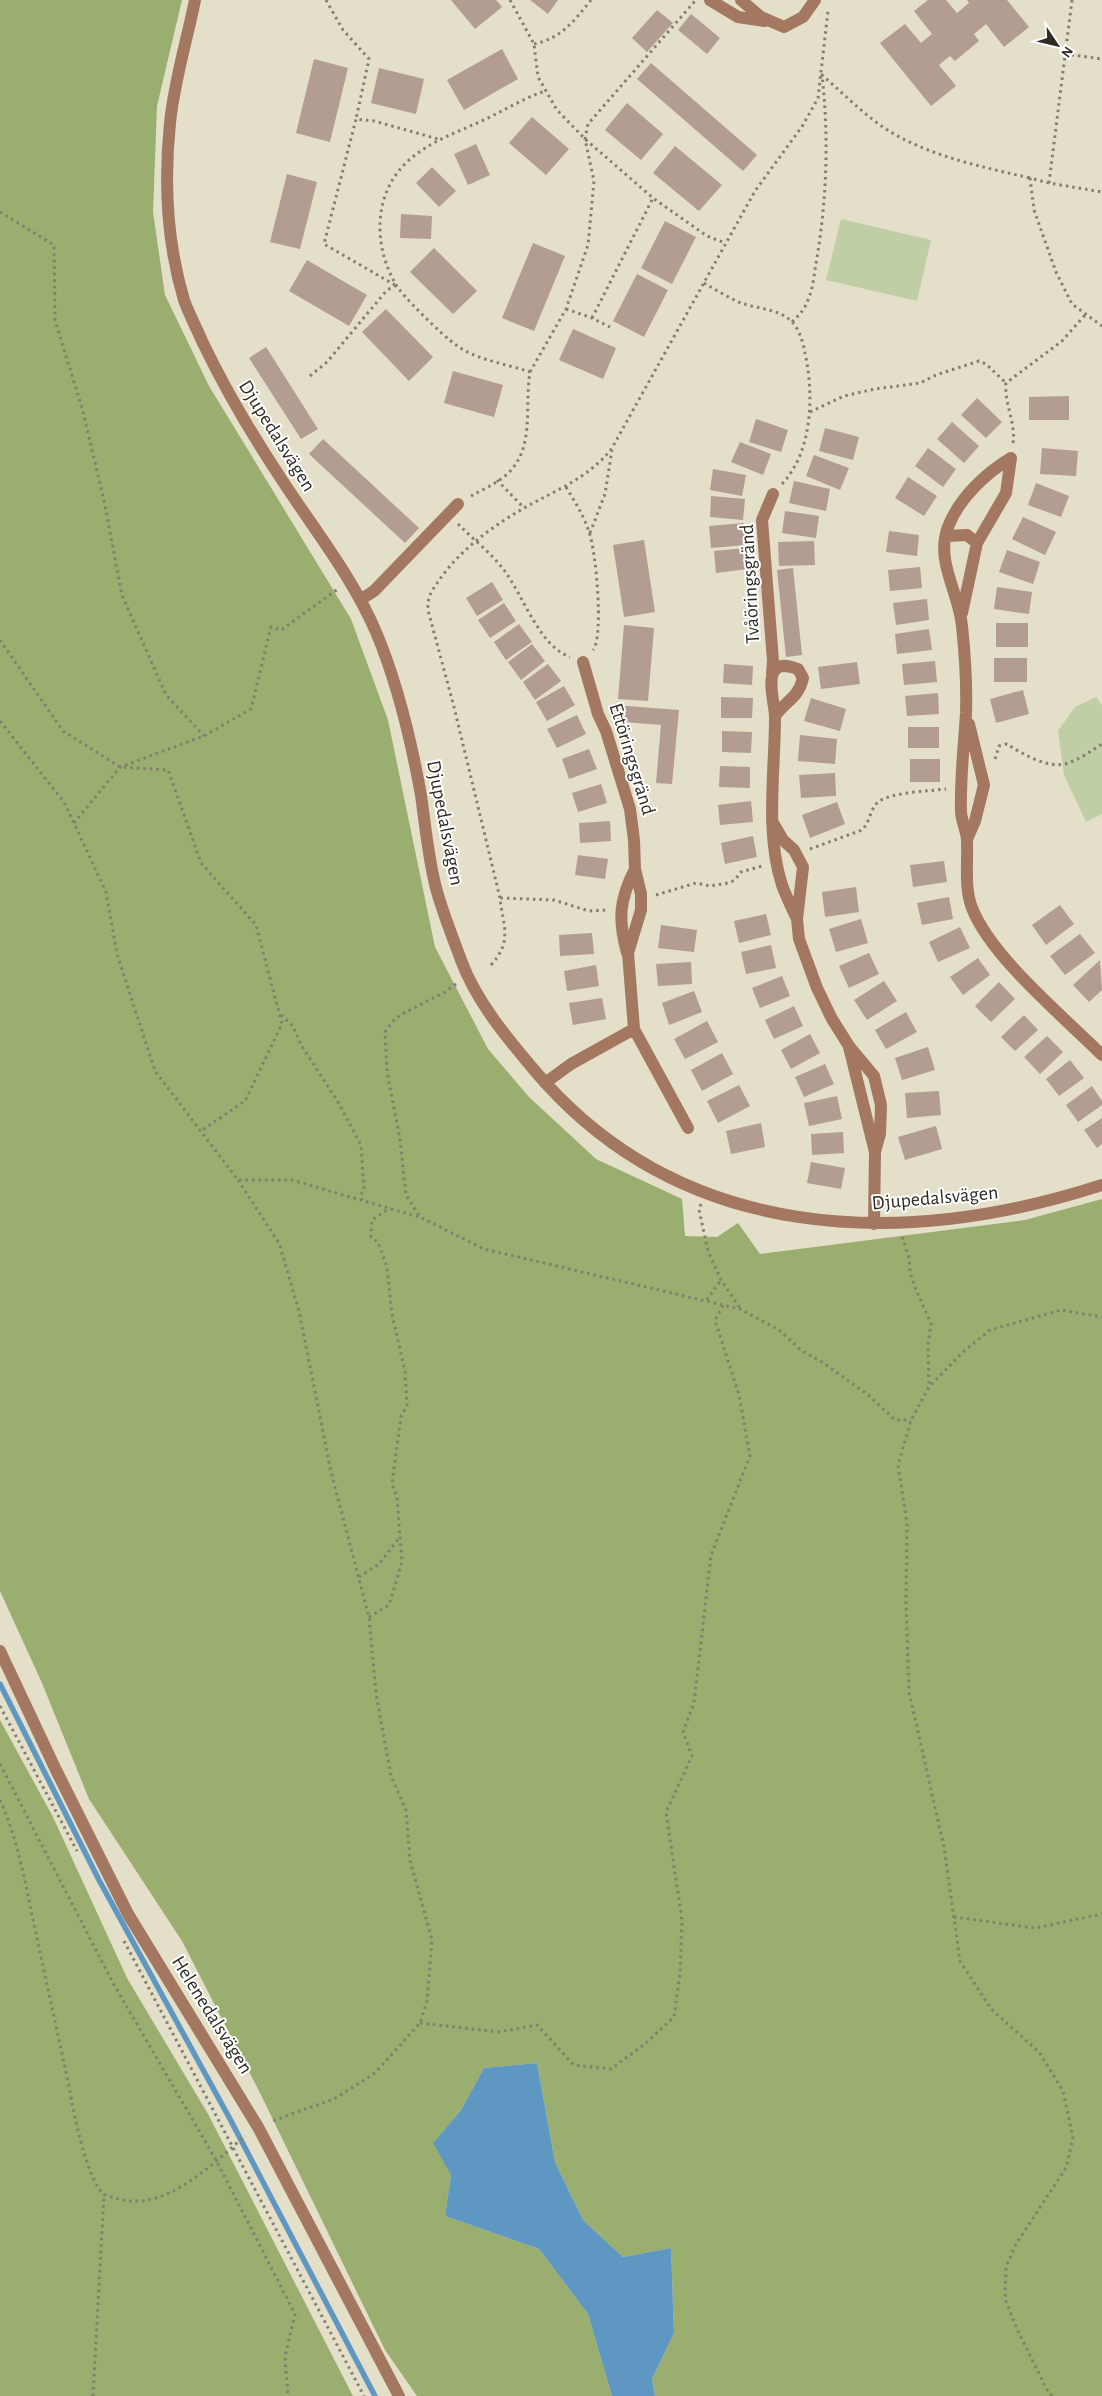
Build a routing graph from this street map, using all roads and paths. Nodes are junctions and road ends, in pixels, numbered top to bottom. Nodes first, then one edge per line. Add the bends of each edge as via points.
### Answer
1 (195, 0) edge
2 (326, 0) edge
3 (510, 0) edge
4 (592, 0) edge
5 (696, 0) edge
6 (710, 0) edge
7 (741, 0) edge
8 (815, 0) edge
9 (1072, 0) edge
10 (828, 9) dead end
11 (770, 21) junction
12 (534, 44) junction
13 (1065, 54) junction
14 (1102, 58) edge
15 (822, 75) junction
16 (545, 92) junction
17 (356, 119) junction
18 (438, 139) junction
19 (585, 139) junction
20 (1030, 178) junction
21 (1049, 182) junction
22 (1102, 192) edge
23 (653, 198) junction
24 (0, 212) edge
25 (725, 243) junction
26 (704, 283) junction
27 (395, 285) junction
28 (566, 309) junction
29 (1086, 314) junction
30 (592, 318) junction
31 (792, 322) junction
32 (1102, 326) edge
33 (610, 327) dead end
34 (530, 372) junction
35 (310, 376) dead end
36 (1006, 384) junction
37 (810, 412) junction
38 (612, 448) junction
39 (1011, 458) junction
40 (497, 480) junction
41 (566, 487) junction
42 (773, 494) joint
43 (458, 504) joint
44 (524, 508) junction
45 (448, 515) junction
46 (590, 534) junction
47 (946, 536) junction
48 (476, 541) junction
49 (978, 543) junction
50 (349, 581) junction
51 (360, 600) junction
52 (961, 615) junction
53 (0, 640) edge
54 (583, 662) junction
55 (772, 674) junction
56 (966, 712) junction
57 (775, 716) junction
58 (0, 721) edge
59 (204, 736) junction
60 (120, 767) junction
61 (772, 821) junction
62 (74, 824) junction
63 (967, 839) junction
64 (634, 868) junction
65 (500, 898) dead end
66 (797, 919) junction
67 (628, 953) junction
68 (457, 983) dead end
69 (280, 1014) junction
70 (634, 1029) junction
71 (849, 1046) junction
72 (1102, 1055) edge
73 (545, 1083) junction
74 (688, 1128) dead end
75 (201, 1131) junction
76 (875, 1152) junction
77 (238, 1180) junction
78 (1102, 1185) edge
79 (703, 1193) junction
80 (362, 1200) junction
81 (390, 1208) junction
82 (420, 1217) junction
83 (874, 1224) junction
84 (900, 1224) junction
85 (720, 1280) junction
86 (707, 1300) junction
87 (724, 1304) junction
88 (740, 1309) junction
89 (1102, 1317) edge
90 (930, 1387) junction
91 (911, 1420) junction
92 (400, 1537) junction
93 (359, 1577) junction
94 (369, 1617) junction
95 (0, 1651) edge
96 (0, 1764) edge
97 (0, 1800) edge
98 (1102, 1914) edge
99 (954, 1917) junction
100 (420, 2023) junction
101 (258, 2127) junction
102 (244, 2136) dead end
103 (233, 2147) junction
104 (216, 2160) junction
105 (104, 2194) junction
106 (92, 2396) edge
107 (288, 2396) edge
108 (364, 2396) edge
109 (399, 2396) edge
110 (1052, 2396) edge

1 - 50 street, Djupedalsvägen via 170,120 168,194 174,256 185,303 221,381
2 - 17 path via 343,30 369,59
3 - 12 path
4 - 12 path via 568,27 550,40
5 - 19 path via 588,124
6 - 11 street via 738,17
7 - 11 street via 761,18
8 - 11 street via 803,17 784,27
9 - 13 path
10 - 15 path
12 - 16 path via 538,77
13 - 14 path
13 - 21 path
15 - 20 path via 873,120 908,141 951,158
15 - 25 path via 818,98 803,125 755,191
15 - 31 path via 826,178 818,251 810,296
16 - 18 path
16 - 19 path via 557,110
17 - 18 path
17 - 27 path via 324,244
18 - 27 path via 405,164 395,176 381,212 379,240
19 - 23 path
19 - 28 path via 594,181 592,210 588,245
20 - 21 path
20 - 29 path via 1034,210 1056,272 1072,304
21 - 22 path
23 - 25 path via 707,236
23 - 30 path
24 - 59 path via 54,246 55,320 82,408 122,595 166,695
25 - 26 path
26 - 31 path via 740,302 779,313
26 - 38 path
27 - 34 path via 457,346
27 - 35 path via 327,362
28 - 30 path
28 - 34 path
29 - 32 path
29 - 36 path via 1062,341
30 - 33 path
31 - 37 path via 800,335 808,370
34 - 40 path via 526,442 518,460 505,476
36 - 37 path via 979,361 913,385 884,387 844,396
36 - 39 path via 1014,435
37 - 42 path via 796,466
38 - 41 path via 604,459
38 - 46 path via 605,494
39 - 47 street via 991,470 961,504
39 - 49 street via 1006,493
40 - 43 path
40 - 44 path
41 - 44 path
41 - 46 path
42 - 55 street, Tvåöringsgränd via 762,520
43 - 45 street
44 - 48 path
45 - 48 path
45 - 51 street via 374,591
46 - 54 path via 599,617 596,646
47 - 49 street via 967,535
47 - 52 street via 947,572
48 - 54 path via 504,570 550,642 563,654
48 - 65 path via 449,567 429,594 427,602
49 - 52 street
50 - 51 street, Djupedalsvägen
50 - 59 path via 281,630 271,627 251,709
51 - 73 street, Djupedalsvägen via 376,630 408,727 435,884 463,966 484,1004
52 - 56 street
53 - 60 path via 63,731
54 - 64 street, Ettöringsgränd via 630,809
55 - 57 street, Tvåöringsgränd
55 - 57 street, Tvåöringsgränd via 785,666 798,670 803,678 800,690
56 - 63 street via 961,814
56 - 63 street via 984,785
57 - 61 street, Tvåöringsgränd
58 - 62 path via 64,802
59 - 60 path
60 - 62 path
60 - 69 path via 168,770 201,863 256,925
61 - 66 street, Tvåöringsgränd via 782,884
61 - 66 street, Tvåöringsgränd via 803,867
62 - 75 path via 106,892 117,954 155,1070
63 - 72 street via 971,907 981,927 1007,960
64 - 67 street, Ettöringsgränd via 641,894 640,910
64 - 67 street, Ettöringsgränd via 620,914
66 - 71 street, Tvåöringsgränd via 799,939 817,988
67 - 70 street, Ettöringsgränd
68 - 82 path via 402,1014 385,1032 387,1072 400,1139 406,1195
69 - 75 path via 282,1024 246,1101
69 - 80 path via 293,1026 300,1045 338,1102 361,1145
70 - 73 street via 571,1064
70 - 74 street
71 - 76 street, Tvåöringsgränd
71 - 76 street, Tvåöringsgränd via 874,1076 881,1106 880,1134
73 - 79 street, Djupedalsvägen via 564,1105 620,1149
75 - 77 path
76 - 83 street, Tvåöringsgränd
77 - 80 path via 292,1180
77 - 93 path via 279,1243 299,1311 329,1463
78 - 84 street, Djupedalsvägen via 998,1212
79 - 83 street, Djupedalsvägen via 770,1213
79 - 85 path via 699,1210 706,1243
80 - 81 path
81 - 82 path
81 - 92 path via 372,1220 372,1238 378,1242 387,1267 392,1314 405,1371 407,1406 401,1416 392,1484 397,1497
82 - 86 path via 484,1249
83 - 84 street, Djupedalsvägen
84 - 90 path via 910,1272 931,1324 928,1344
85 - 86 path
85 - 88 path
86 - 87 path
87 - 88 path
87 - 100 path via 715,1320 739,1395 750,1456 711,1556 694,1703 683,1732 692,1756 666,1812 682,1920 674,2017 611,2069 574,2065 537,2025 500,2032
88 - 91 path via 779,1330 802,1351 866,1394 895,1420
89 - 90 path via 1061,1310 990,1330 962,1353
90 - 91 path
91 - 99 path via 898,1465 907,1523 909,1692 944,1847
92 - 93 path via 379,1564
92 - 94 path via 402,1562 389,1605
93 - 94 path
94 - 100 path via 376,1693 391,1776 406,1810 410,1860 432,1940 426,2001
95 - 101 street, Helenedalsvägen via 128,1914
96 - 104 path via 113,1983
97 - 105 path via 26,1887 76,2123 92,2176
98 - 99 path via 1035,1928
99 - 110 path via 960,1960 991,2009 1039,2052 1063,2091 1073,2138 1066,2168 1016,2244 1006,2267 1006,2299 1016,2329
100 - 101 path via 375,2072 334,2099
101 - 109 street, Helenedalsvägen
102 - 103 path
103 - 104 path
103 - 108 path
104 - 105 path via 168,2193 150,2200 125,2201
104 - 107 path via 295,2314 285,2357
105 - 106 path

